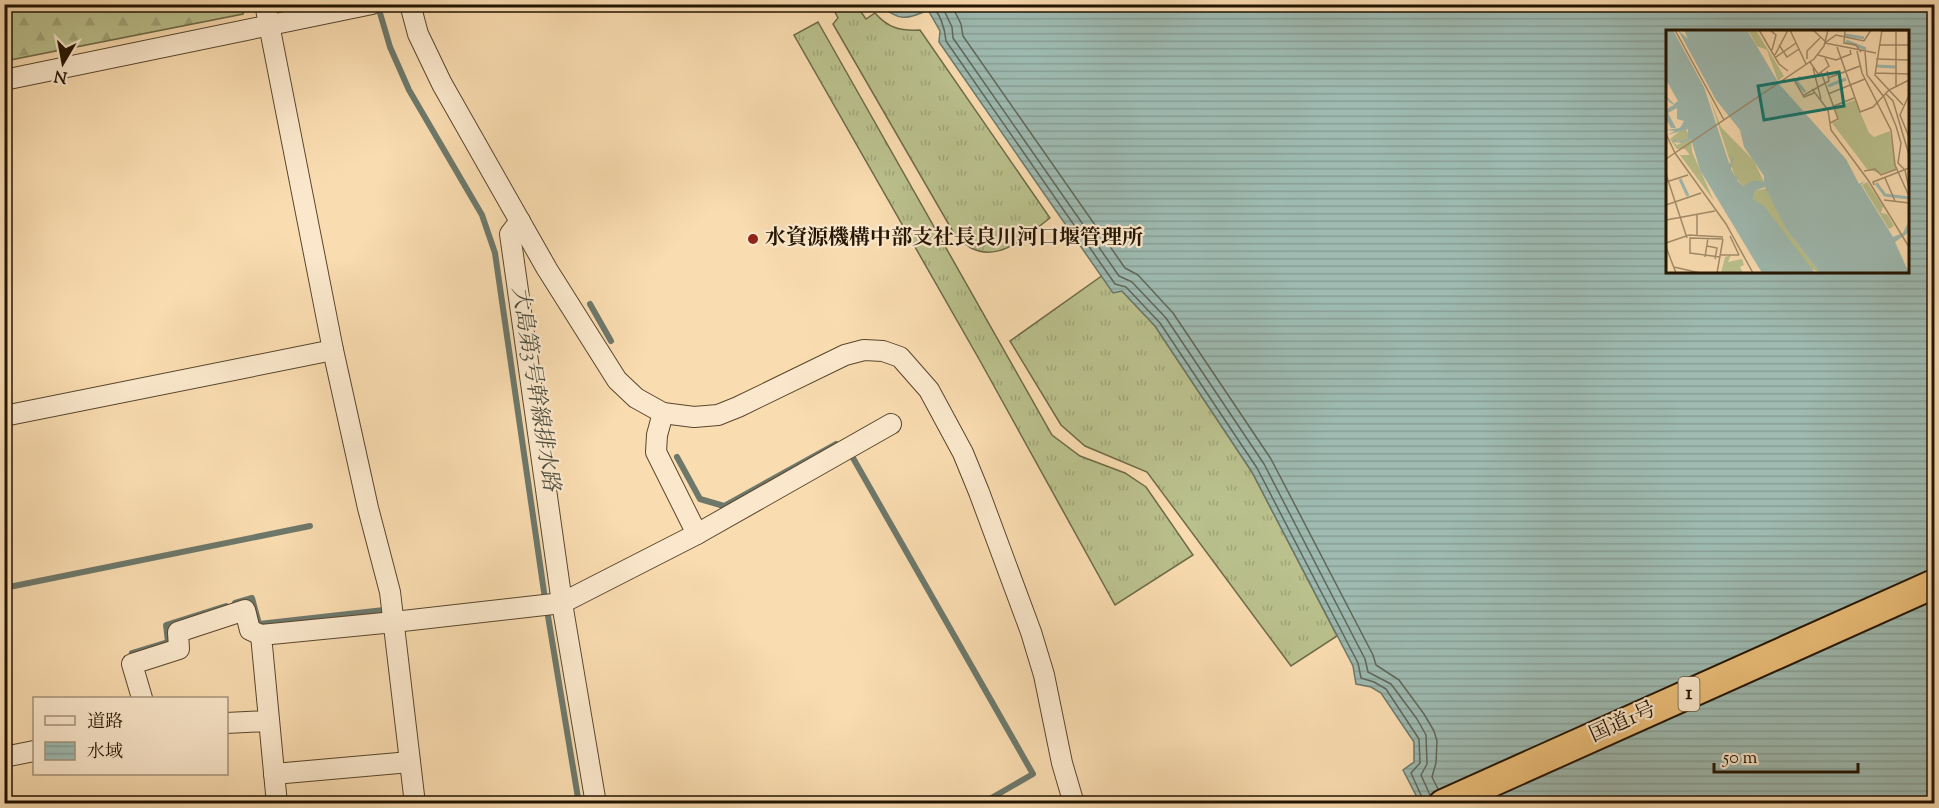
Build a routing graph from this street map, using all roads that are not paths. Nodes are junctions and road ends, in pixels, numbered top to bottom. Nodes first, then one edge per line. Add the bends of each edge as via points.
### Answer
1 (265, 4) edge
2 (410, 4) edge
3 (367, 5) edge
4 (270, 26) junction
5 (4, 80) edge
6 (520, 221) junction
7 (333, 351) junction
8 (663, 413) junction
9 (4, 416) edge
10 (891, 423) dead end
11 (697, 534) junction
12 (1935, 584) edge
13 (552, 604) junction
14 (394, 622) junction
15 (261, 635) junction
16 (141, 697) edge
17 (269, 721) junction
18 (228, 723) edge
19 (33, 751) edge
20 (4, 757) edge
21 (410, 762) junction
22 (274, 774) junction
23 (277, 804) edge
24 (415, 804) edge
25 (596, 804) edge
26 (1074, 804) edge
27 (1443, 804) edge

1 - 4 street
2 - 6 street via 418,34 442,84
3 - 4 street
4 - 5 street
4 - 7 street
6 - 8 street via 618,380 636,398
6 - 13 street via 510,234
7 - 9 street
7 - 14 street
8 - 11 street via 656,452
8 - 26 street via 718,415 845,355 864,350 900,357 929,390 979,492 1031,632
10 - 11 street
11 - 13 street
12 - 27 highway, 国道1号 / 1
13 - 14 street
13 - 25 street
14 - 15 street
14 - 21 street
15 - 16 street via 250,630 245,610 178,632 179,649 132,664
15 - 17 street
17 - 18 street
17 - 22 street
19 - 20 street
21 - 22 street
21 - 24 street
22 - 23 street

